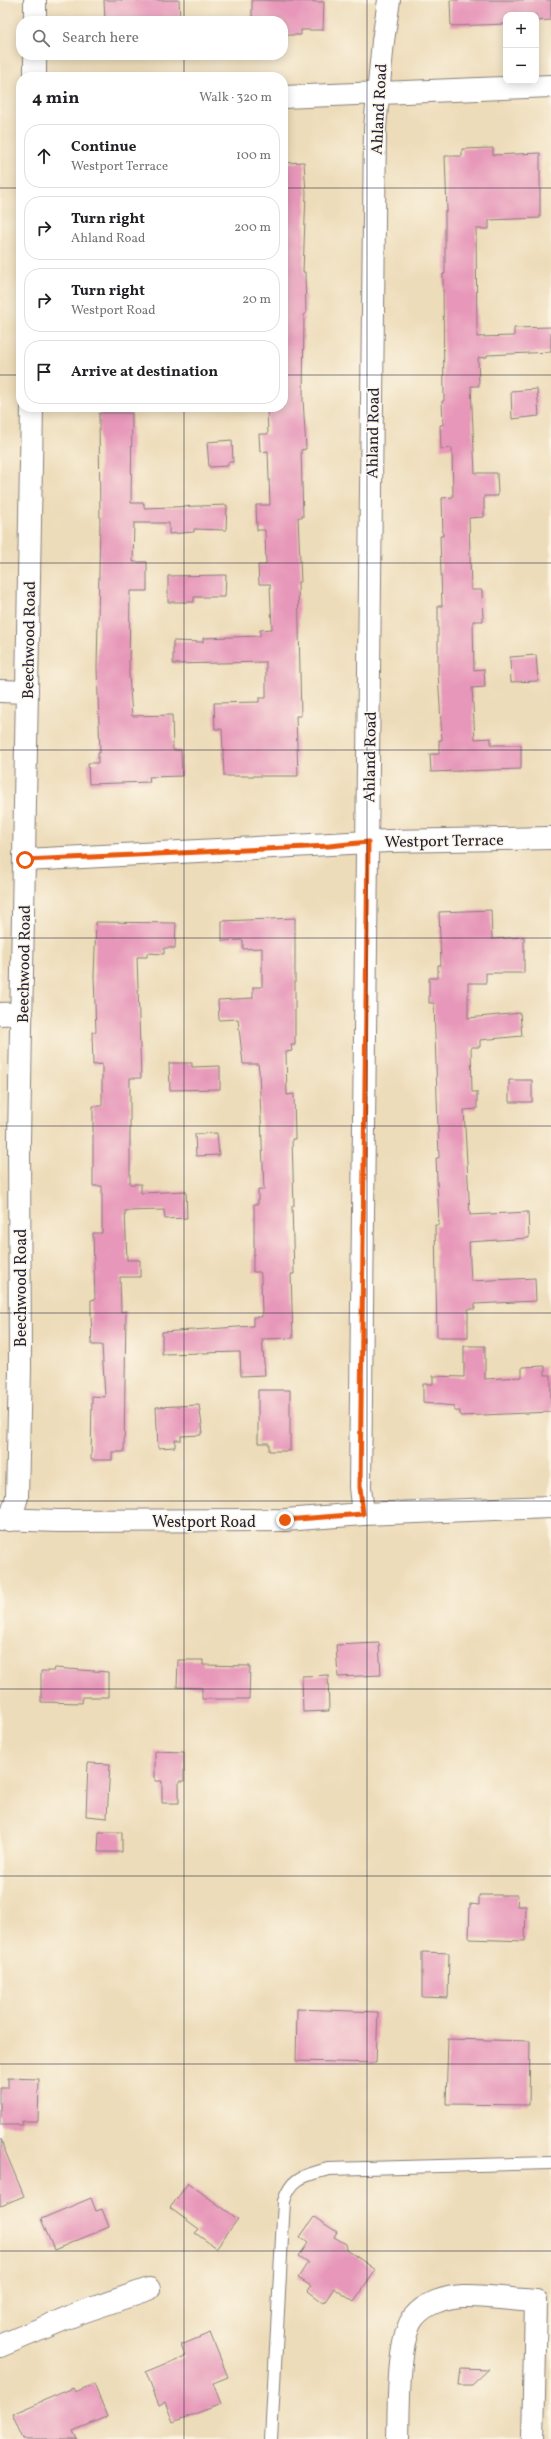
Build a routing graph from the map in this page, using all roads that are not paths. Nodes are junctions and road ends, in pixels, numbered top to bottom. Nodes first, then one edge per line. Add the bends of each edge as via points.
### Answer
1 (36, 0) edge
2 (389, 0) edge
3 (35, 16) edge
4 (35, 60) edge
5 (35, 72) edge
6 (551, 86) edge
7 (378, 93) junction
8 (288, 97) edge
9 (32, 412) edge
10 (0, 691) edge
11 (27, 692) junction
12 (551, 838) edge
13 (368, 842) junction
14 (25, 860) junction
15 (22, 1013) junction
16 (0, 1014) edge
17 (551, 1507) edge
18 (363, 1514) junction
19 (5, 1519) edge
20 (551, 2163) edge
21 (149, 2289) dead end
22 (544, 2301) edge
23 (0, 2346) edge
24 (271, 2439) edge
25 (398, 2439) edge
26 (533, 2439) edge

1 - 3 street
2 - 7 street, Ahland Road
4 - 5 street
6 - 7 street
7 - 8 street
7 - 13 street, Ahland Road via 375,136
9 - 11 street, Beechwood Road
10 - 11 street
11 - 14 street, Beechwood Road
12 - 13 street, Westport Terrace
13 - 14 street, Westport Terrace
13 - 18 street, Ahland Road via 360,1487
14 - 15 street, Beechwood Road
15 - 16 street
15 - 19 street, Beechwood Road via 17,1498
17 - 18 street, Westport Road
18 - 19 street, Westport Road via 285,1520
20 - 24 lane via 328,2169 299,2178 288,2187 284,2201
21 - 23 street via 79,2313
22 - 25 street via 463,2296 443,2299 426,2306 414,2317 403,2349
22 - 26 street

